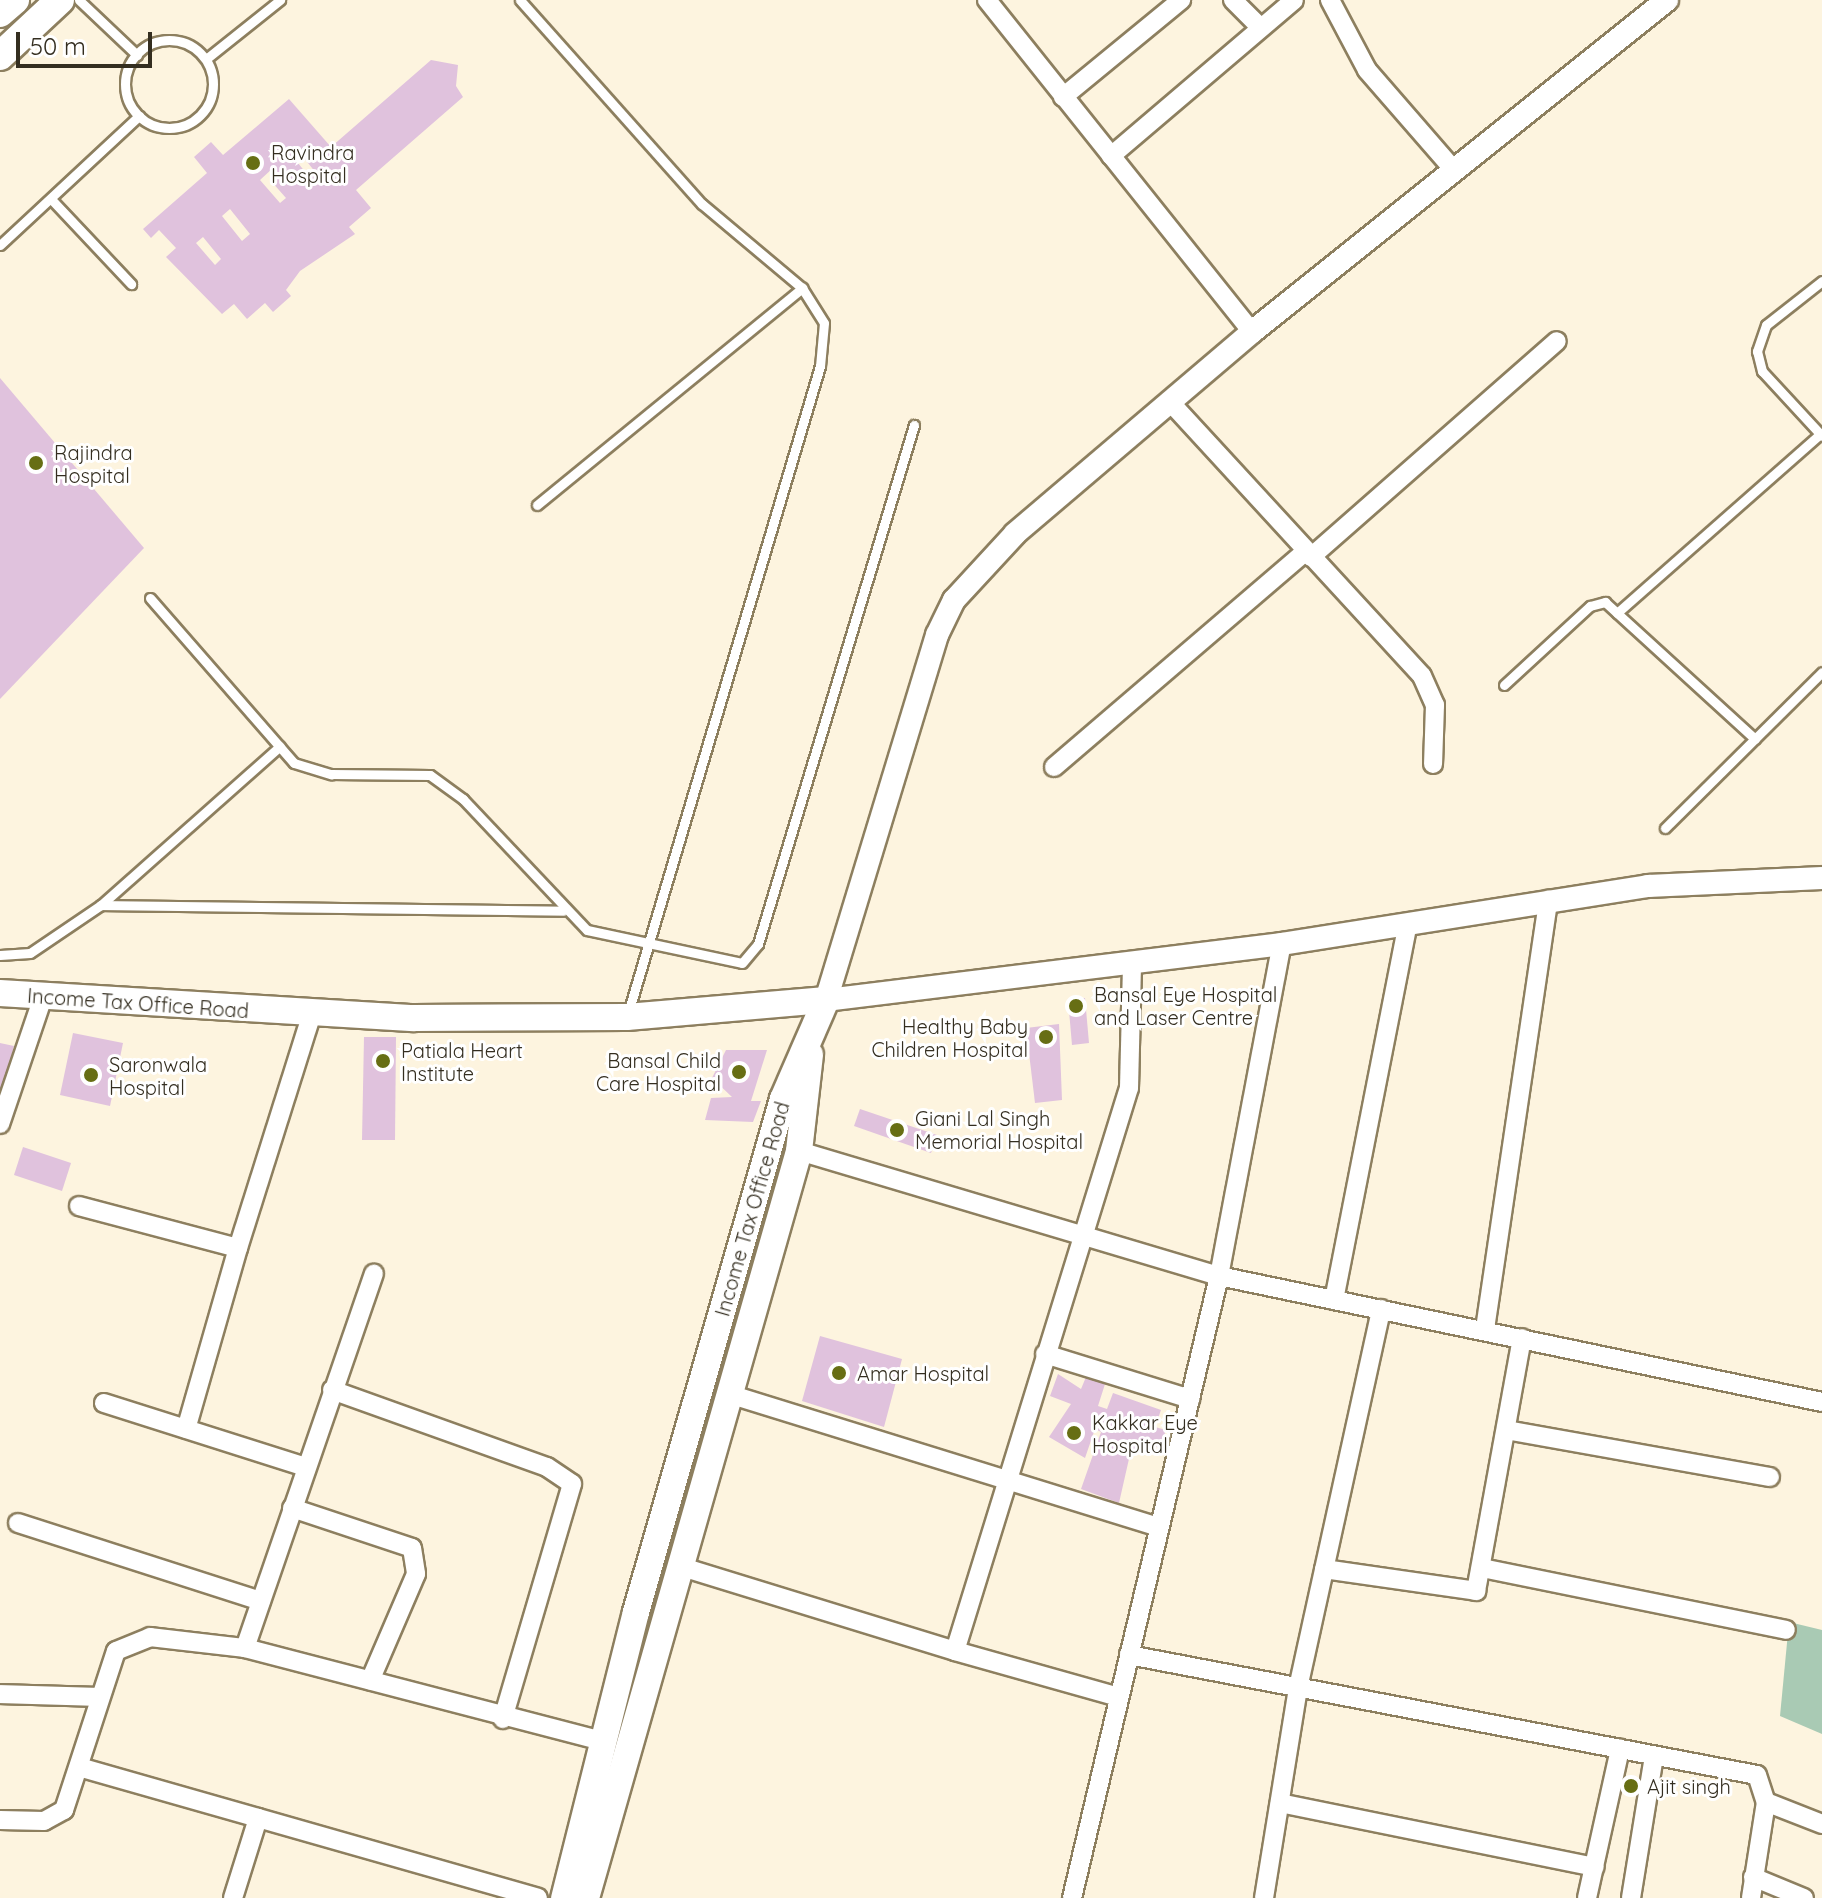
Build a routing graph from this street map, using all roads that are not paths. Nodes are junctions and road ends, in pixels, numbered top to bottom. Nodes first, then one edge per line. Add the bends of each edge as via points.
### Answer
1 (15, 0) edge
2 (60, 0) edge
3 (79, 0) edge
4 (280, 0) edge
5 (520, 0) edge
6 (987, 0) edge
7 (1181, 0) edge
8 (1233, 0) edge
9 (1294, 0) edge
10 (1330, 0) edge
11 (1667, 0) edge
12 (0, 13) edge
13 (1260, 27) junction
14 (137, 55) junction
15 (0, 56) edge
16 (206, 59) junction
17 (1063, 97) junction
18 (139, 116) junction
19 (1111, 156) junction
20 (1453, 169) junction
21 (51, 199) junction
22 (0, 245) edge
23 (1822, 281) edge
24 (131, 284) dead end
25 (802, 288) junction
26 (1252, 332) junction
27 (1557, 341) dead end
28 (1172, 404) junction
29 (914, 425) dead end
30 (1821, 435) edge
31 (537, 505) dead end
32 (1308, 554) junction
33 (150, 598) dead end
34 (1617, 613) junction
35 (1822, 672) edge
36 (1504, 685) dead end
37 (1755, 739) junction
38 (280, 746) junction
39 (1433, 764) dead end
40 (1054, 767) dead end
41 (1665, 828) dead end
42 (1822, 878) edge
43 (1548, 900) junction
44 (101, 905) junction
45 (563, 911) junction
46 (1408, 924) junction
47 (648, 944) junction
48 (1282, 944) junction
49 (0, 955) edge
50 (1132, 962) junction
51 (0, 993) edge
52 (43, 997) junction
53 (826, 1000) junction
54 (312, 1013) junction
55 (627, 1017) junction
56 (811, 1043) junction
57 (0, 1124) edge
58 (799, 1151) junction
59 (79, 1206) dead end
60 (1080, 1239) junction
61 (238, 1248) junction
62 (374, 1274) dead end
63 (1219, 1276) junction
64 (1334, 1300) junction
65 (1381, 1309) junction
66 (1485, 1329) junction
67 (1522, 1338) junction
68 (1045, 1354) junction
69 (332, 1390) junction
70 (729, 1394) junction
71 (1190, 1399) junction
72 (1822, 1402) edge
73 (104, 1403) dead end
74 (186, 1429) junction
75 (1506, 1430) junction
76 (306, 1467) junction
77 (1770, 1477) dead end
78 (1007, 1480) junction
79 (292, 1508) junction
80 (18, 1523) dead end
81 (1159, 1527) junction
82 (679, 1566) junction
83 (1482, 1568) junction
84 (1324, 1569) junction
85 (261, 1601) junction
86 (1786, 1630) dead end
87 (245, 1648) junction
88 (955, 1651) junction
89 (1129, 1655) junction
90 (370, 1681) junction
91 (1298, 1688) junction
92 (0, 1694) edge
93 (100, 1697) junction
94 (1119, 1697) junction
95 (503, 1719) junction
96 (606, 1742) junction
97 (1620, 1749) junction
98 (1654, 1756) junction
99 (79, 1767) junction
100 (1766, 1802) junction
101 (1280, 1803) junction
102 (258, 1818) junction
103 (0, 1820) edge
104 (1822, 1824) edge
105 (588, 1851) junction
106 (1595, 1867) junction
107 (1753, 1877) junction
108 (233, 1898) edge
109 (538, 1898) edge
110 (564, 1898) edge
111 (586, 1898) edge
112 (1072, 1898) edge
113 (1264, 1898) edge
114 (1587, 1898) edge
115 (1631, 1898) edge
116 (1751, 1898) edge
117 (1804, 1898) edge

1 - 12 main road
2 - 15 main road
3 - 14 lane
4 - 16 lane
5 - 25 lane via 702,204
6 - 17 street
7 - 17 street
8 - 13 street
9 - 13 street
10 - 20 street via 1367,70
11 - 20 street
13 - 19 street
14 - 16 lane via 177,41
14 - 18 lane via 126,93
16 - 18 lane via 213,93 194,121 161,128
17 - 19 street
18 - 21 lane
19 - 26 street
20 - 26 street
21 - 22 lane
21 - 24 lane
23 - 30 lane via 1766,325 1757,351 1762,371
25 - 31 lane
25 - 47 lane via 824,323 820,366
26 - 28 street
27 - 32 street
28 - 32 street
28 - 53 street via 1015,534 954,600 937,635
29 - 47 lane via 753,955 733,962
30 - 34 lane
32 - 39 street via 1431,689
32 - 40 street
33 - 38 lane
34 - 36 lane via 1605,602 1590,606
34 - 37 lane
35 - 37 lane
37 - 41 lane
38 - 44 lane
38 - 45 lane via 294,763 331,774 430,775 447,785
42 - 43 street via 1648,886
43 - 46 street
43 - 66 street
44 - 45 lane
44 - 49 lane via 30,953
45 - 47 lane via 587,930
46 - 48 street
46 - 64 street
47 - 55 lane
48 - 50 street
48 - 63 street
50 - 53 street
50 - 60 street via 1129,1088
51 - 52 main road, Income Tax Office Road
52 - 54 main road, Income Tax Office Road
52 - 57 street
53 - 55 main road, Income Tax Office Road
53 - 56 main road, Income Tax Office Road
54 - 55 main road, Income Tax Office Road
54 - 61 street
56 - 58 main road
56 - 96 main road, Income Tax Office Road via 783,1099
58 - 60 street
58 - 70 main road
59 - 61 street
60 - 63 street
60 - 68 street
61 - 74 street
62 - 69 street
63 - 64 street
63 - 71 street
64 - 65 street
65 - 66 street
65 - 84 street
66 - 67 street
67 - 72 street
67 - 75 street
68 - 71 street
68 - 78 street
69 - 76 street
69 - 95 street via 547,1467 572,1484
70 - 78 street
70 - 82 main road
71 - 81 street
73 - 74 street
74 - 76 street
75 - 77 street
75 - 83 street
76 - 79 street
78 - 81 street
78 - 88 street
79 - 85 street
79 - 90 street via 412,1548 416,1574
80 - 85 street
81 - 89 street
82 - 88 street
82 - 105 main road
83 - 84 street via 1479,1586 1469,1592
83 - 86 street
84 - 91 street
85 - 87 street
87 - 90 street
87 - 93 street via 130,1642 116,1651
88 - 94 street
89 - 91 street
89 - 94 street
90 - 95 street
91 - 97 street
91 - 101 street
92 - 93 street
93 - 99 street
94 - 112 street
95 - 96 street
96 - 105 main road, Income Tax Office Road
97 - 98 street
97 - 106 street
98 - 100 street via 1757,1775
98 - 115 street
99 - 102 street
99 - 103 street via 56,1818
100 - 104 street
100 - 107 street
101 - 106 street
101 - 113 street
102 - 108 street
102 - 109 street
105 - 110 main road, Income Tax Office Road
105 - 111 main road
106 - 114 street
107 - 116 street
107 - 117 street

